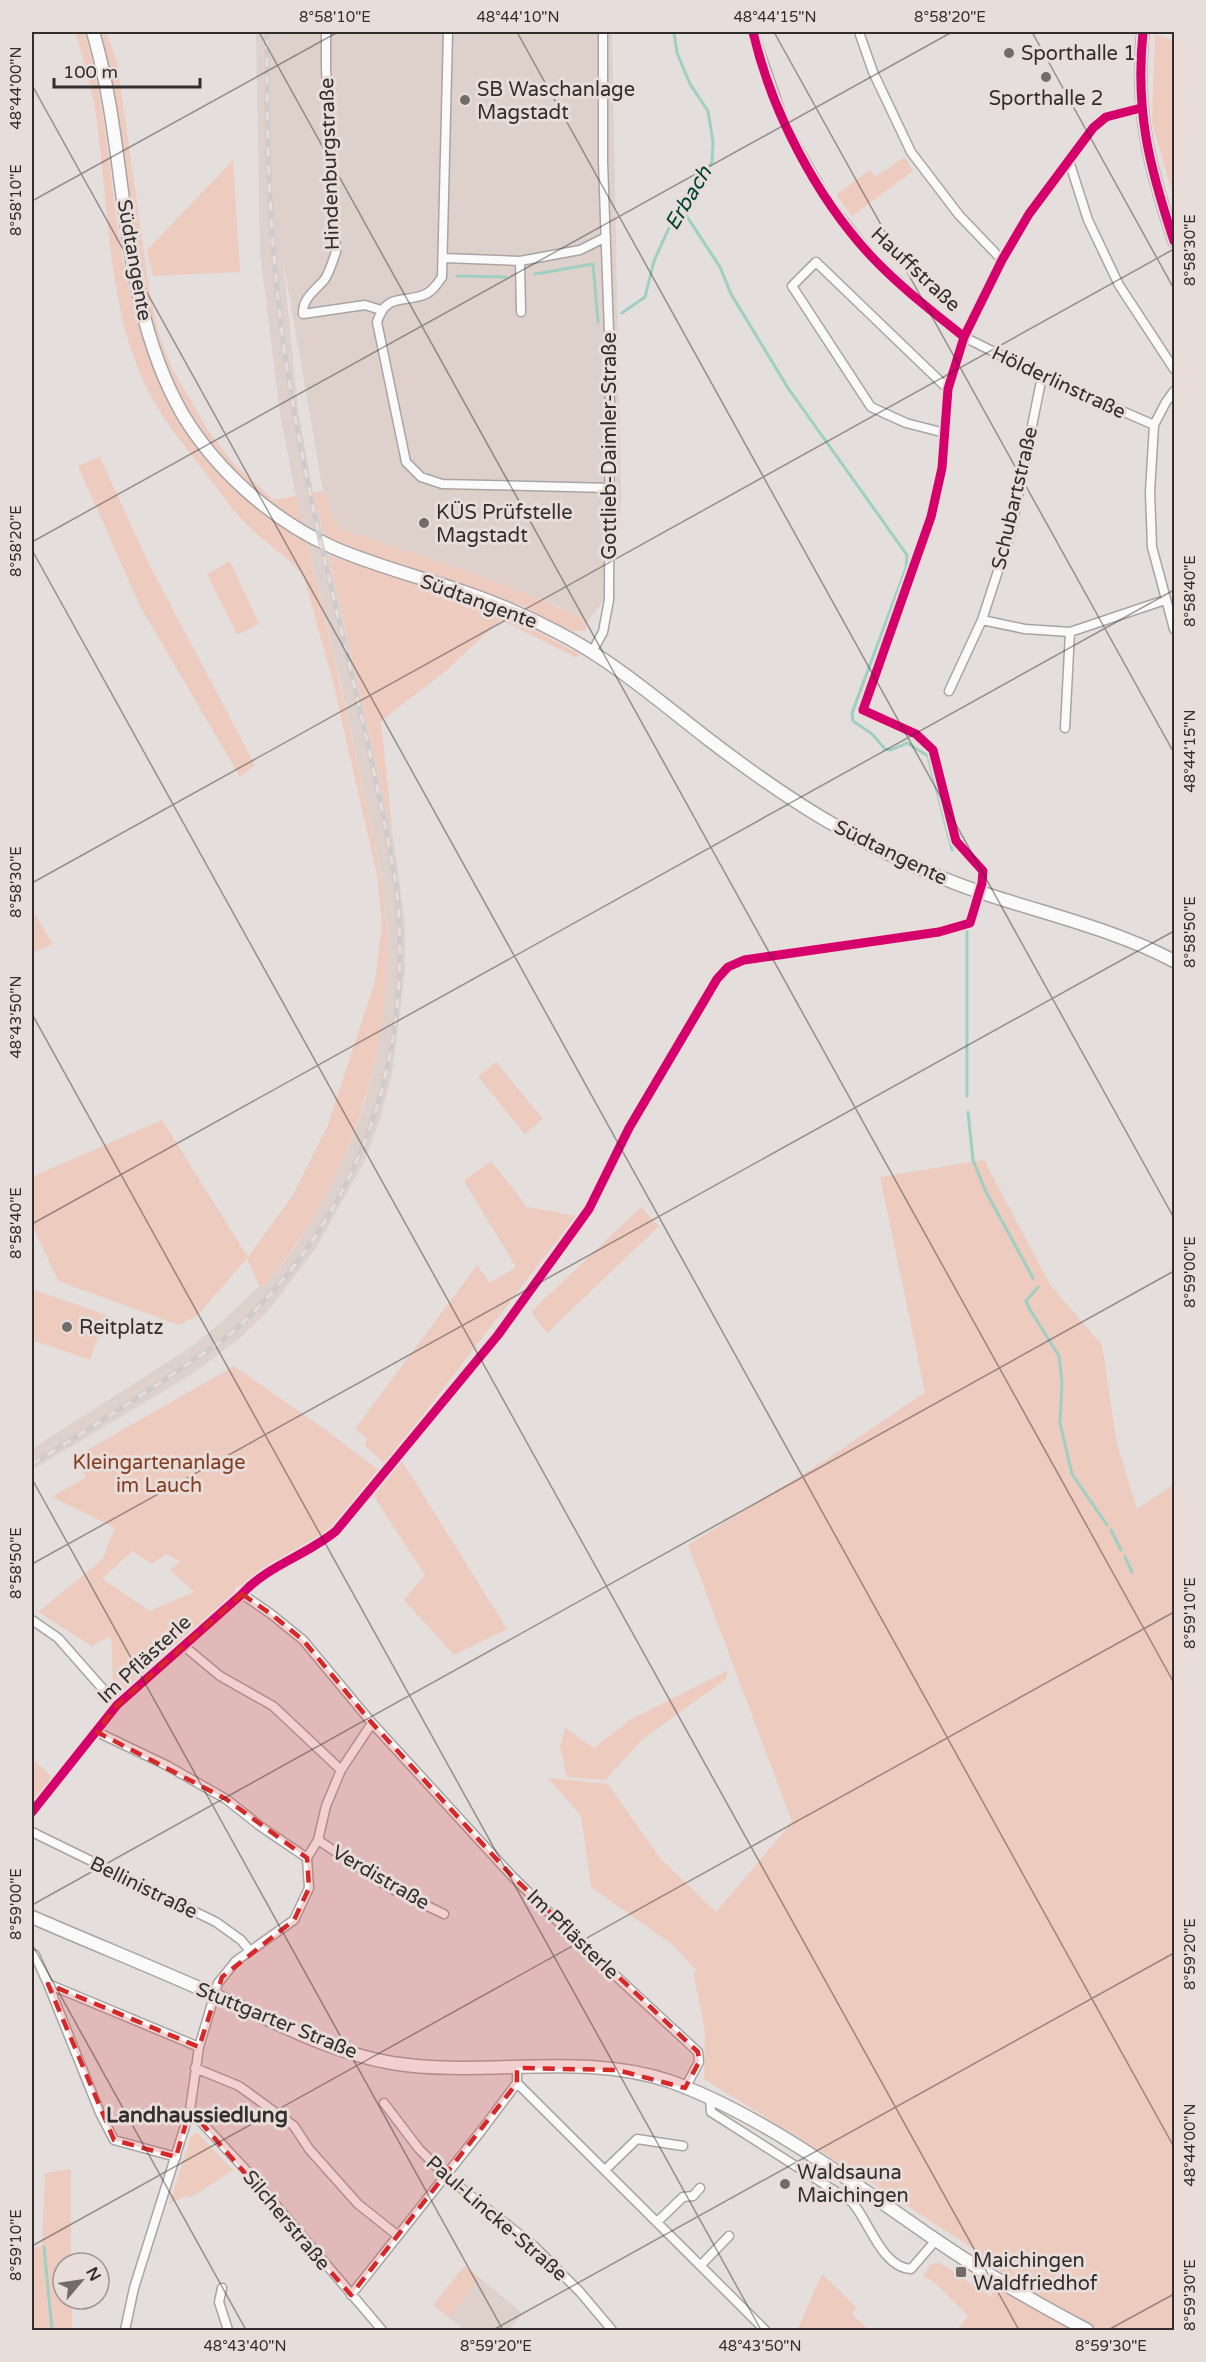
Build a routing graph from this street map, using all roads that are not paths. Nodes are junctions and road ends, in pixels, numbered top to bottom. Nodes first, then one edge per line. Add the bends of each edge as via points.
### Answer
1 (93, 32) edge
2 (326, 32) edge
3 (448, 32) edge
4 (603, 32) edge
5 (753, 32) edge
6 (860, 32) edge
7 (1143, 32) edge
8 (1141, 108) junction
9 (1070, 161) junction
10 (606, 237) junction
11 (1174, 241) edge
12 (444, 258) junction
13 (1002, 260) junction
14 (520, 261) junction
15 (381, 310) junction
16 (521, 312) dead end
17 (964, 337) junction
18 (1174, 369) edge
19 (1042, 376) junction
20 (948, 389) junction
21 (1174, 391) edge
22 (1154, 425) junction
23 (610, 488) junction
24 (1165, 600) junction
25 (982, 620) junction
26 (1174, 629) edge
27 (1070, 632) junction
28 (592, 652) junction
29 (949, 691) dead end
30 (1065, 728) dead end
31 (1174, 961) edge
32 (32, 1620) edge
33 (184, 1646) junction
34 (117, 1705) junction
35 (372, 1723) junction
36 (97, 1732) junction
37 (341, 1770) junction
38 (32, 1812) edge
39 (32, 1832) edge
40 (318, 1839) junction
41 (307, 1858) junction
42 (444, 1914) dead end
43 (32, 1917) edge
44 (250, 1951) junction
45 (35, 1955) dead end
46 (48, 1984) junction
47 (215, 1995) junction
48 (199, 2047) junction
49 (195, 2068) junction
50 (517, 2068) junction
51 (517, 2083) junction
52 (686, 2088) junction
53 (710, 2099) junction
54 (384, 2103) dead end
55 (190, 2110) junction
56 (683, 2146) dead end
57 (176, 2157) junction
58 (604, 2170) junction
59 (446, 2176) junction
60 (700, 2188) dead end
61 (657, 2222) junction
62 (397, 2235) junction
63 (729, 2236) dead end
64 (936, 2240) junction
65 (702, 2265) junction
66 (222, 2288) dead end
67 (351, 2295) junction
68 (125, 2331) edge
69 (228, 2331) edge
70 (382, 2331) edge
71 (612, 2331) edge
72 (765, 2331) edge
73 (1087, 2331) edge

1 - 28 main road, Südtangente via 110,99 133,262 148,333 169,388 204,445 263,505 328,545 497,604
2 - 15 street, Hindenburgstraße via 336,252 326,277 302,307 303,314 365,305
3 - 12 street
4 - 10 street, Gottlieb-Daimler-Straße
5 - 17 street, Hauffstraße via 786,127 828,201 871,256
6 - 13 street via 873,72 911,152 959,215
7 - 8 street
8 - 9 street via 1106,117 1093,128
8 - 11 street via 1154,176
9 - 13 street via 1029,213
9 - 18 street via 1088,220 1119,285
10 - 14 street via 580,250
10 - 23 street, Gottlieb-Daimler-Straße
12 - 14 street
12 - 15 street via 442,277 427,294 386,304
13 - 17 street
14 - 16 street
15 - 23 street via 377,322 406,462 421,477 442,484
17 - 19 street, Hölderlinstraße
17 - 20 street
19 - 22 street, Hölderlinstraße
19 - 25 street, Schubartstraße via 1011,531
20 - 20 street via 945,433 906,423 871,407 792,286 816,262
21 - 22 street
22 - 24 street via 1152,547
23 - 28 street, Gottlieb-Daimler-Straße via 609,600 603,632
24 - 26 street
24 - 27 street
25 - 27 street via 1025,629
25 - 29 street, Schubartstraße
27 - 30 street
28 - 31 main road, Südtangente via 754,773 841,829 969,888 1127,939
32 - 34 street, Im Pflästerle via 58,1638
33 - 34 street, Im Pflästerle
33 - 35 street, Im Pflästerle via 242,1594 303,1640
33 - 37 street via 220,1676 273,1706
34 - 36 street, Im Pflästerle
35 - 37 street, Verdistraße
35 - 52 street, Im Pflästerle via 512,1876 698,2052 699,2062
36 - 38 street, Im Pflästerle
36 - 41 street via 226,1799
37 - 40 street, Verdistraße
39 - 44 street, Bellinistraße via 216,1922 242,1940
40 - 41 street, Verdistraße
40 - 42 street, Verdistraße via 390,1888
41 - 44 street, Verdistraße via 309,1888 294,1920
43 - 47 main road, Stuttgarter Straße
44 - 47 street, Verdistraße via 222,1977
45 - 46 street
46 - 48 street
46 - 57 street via 114,2140
47 - 48 street, Verdistraße
47 - 50 main road, Stuttgarter Straße via 298,2033 388,2062 438,2068
48 - 49 street, Verdistraße
49 - 55 street, Verdistraße
49 - 62 street via 239,2086 294,2126 309,2150 358,2205
50 - 51 street
50 - 52 main road, Stuttgarter Straße via 617,2070
51 - 58 street
51 - 59 street
52 - 53 main road, Stuttgarter Straße
53 - 64 main road, Stuttgarter Straße via 872,2194
53 - 64 street, Stuttgarter Straße via 711,2112 852,2202 895,2264 911,2269
54 - 59 street, Paul-Lincke-Straße via 419,2149
55 - 57 street, Verdistraße
55 - 67 street, Silcherstraße
56 - 58 street via 637,2139
57 - 68 street, Verdistraße via 134,2288
58 - 61 street
59 - 62 street
59 - 71 street, Paul-Lincke-Straße via 534,2246
60 - 61 street via 693,2196 683,2197
61 - 65 street
62 - 67 street
63 - 65 street
64 - 73 main road, Stuttgarter Straße
65 - 72 street
66 - 69 street via 219,2302
67 - 70 street, Silcherstraße

